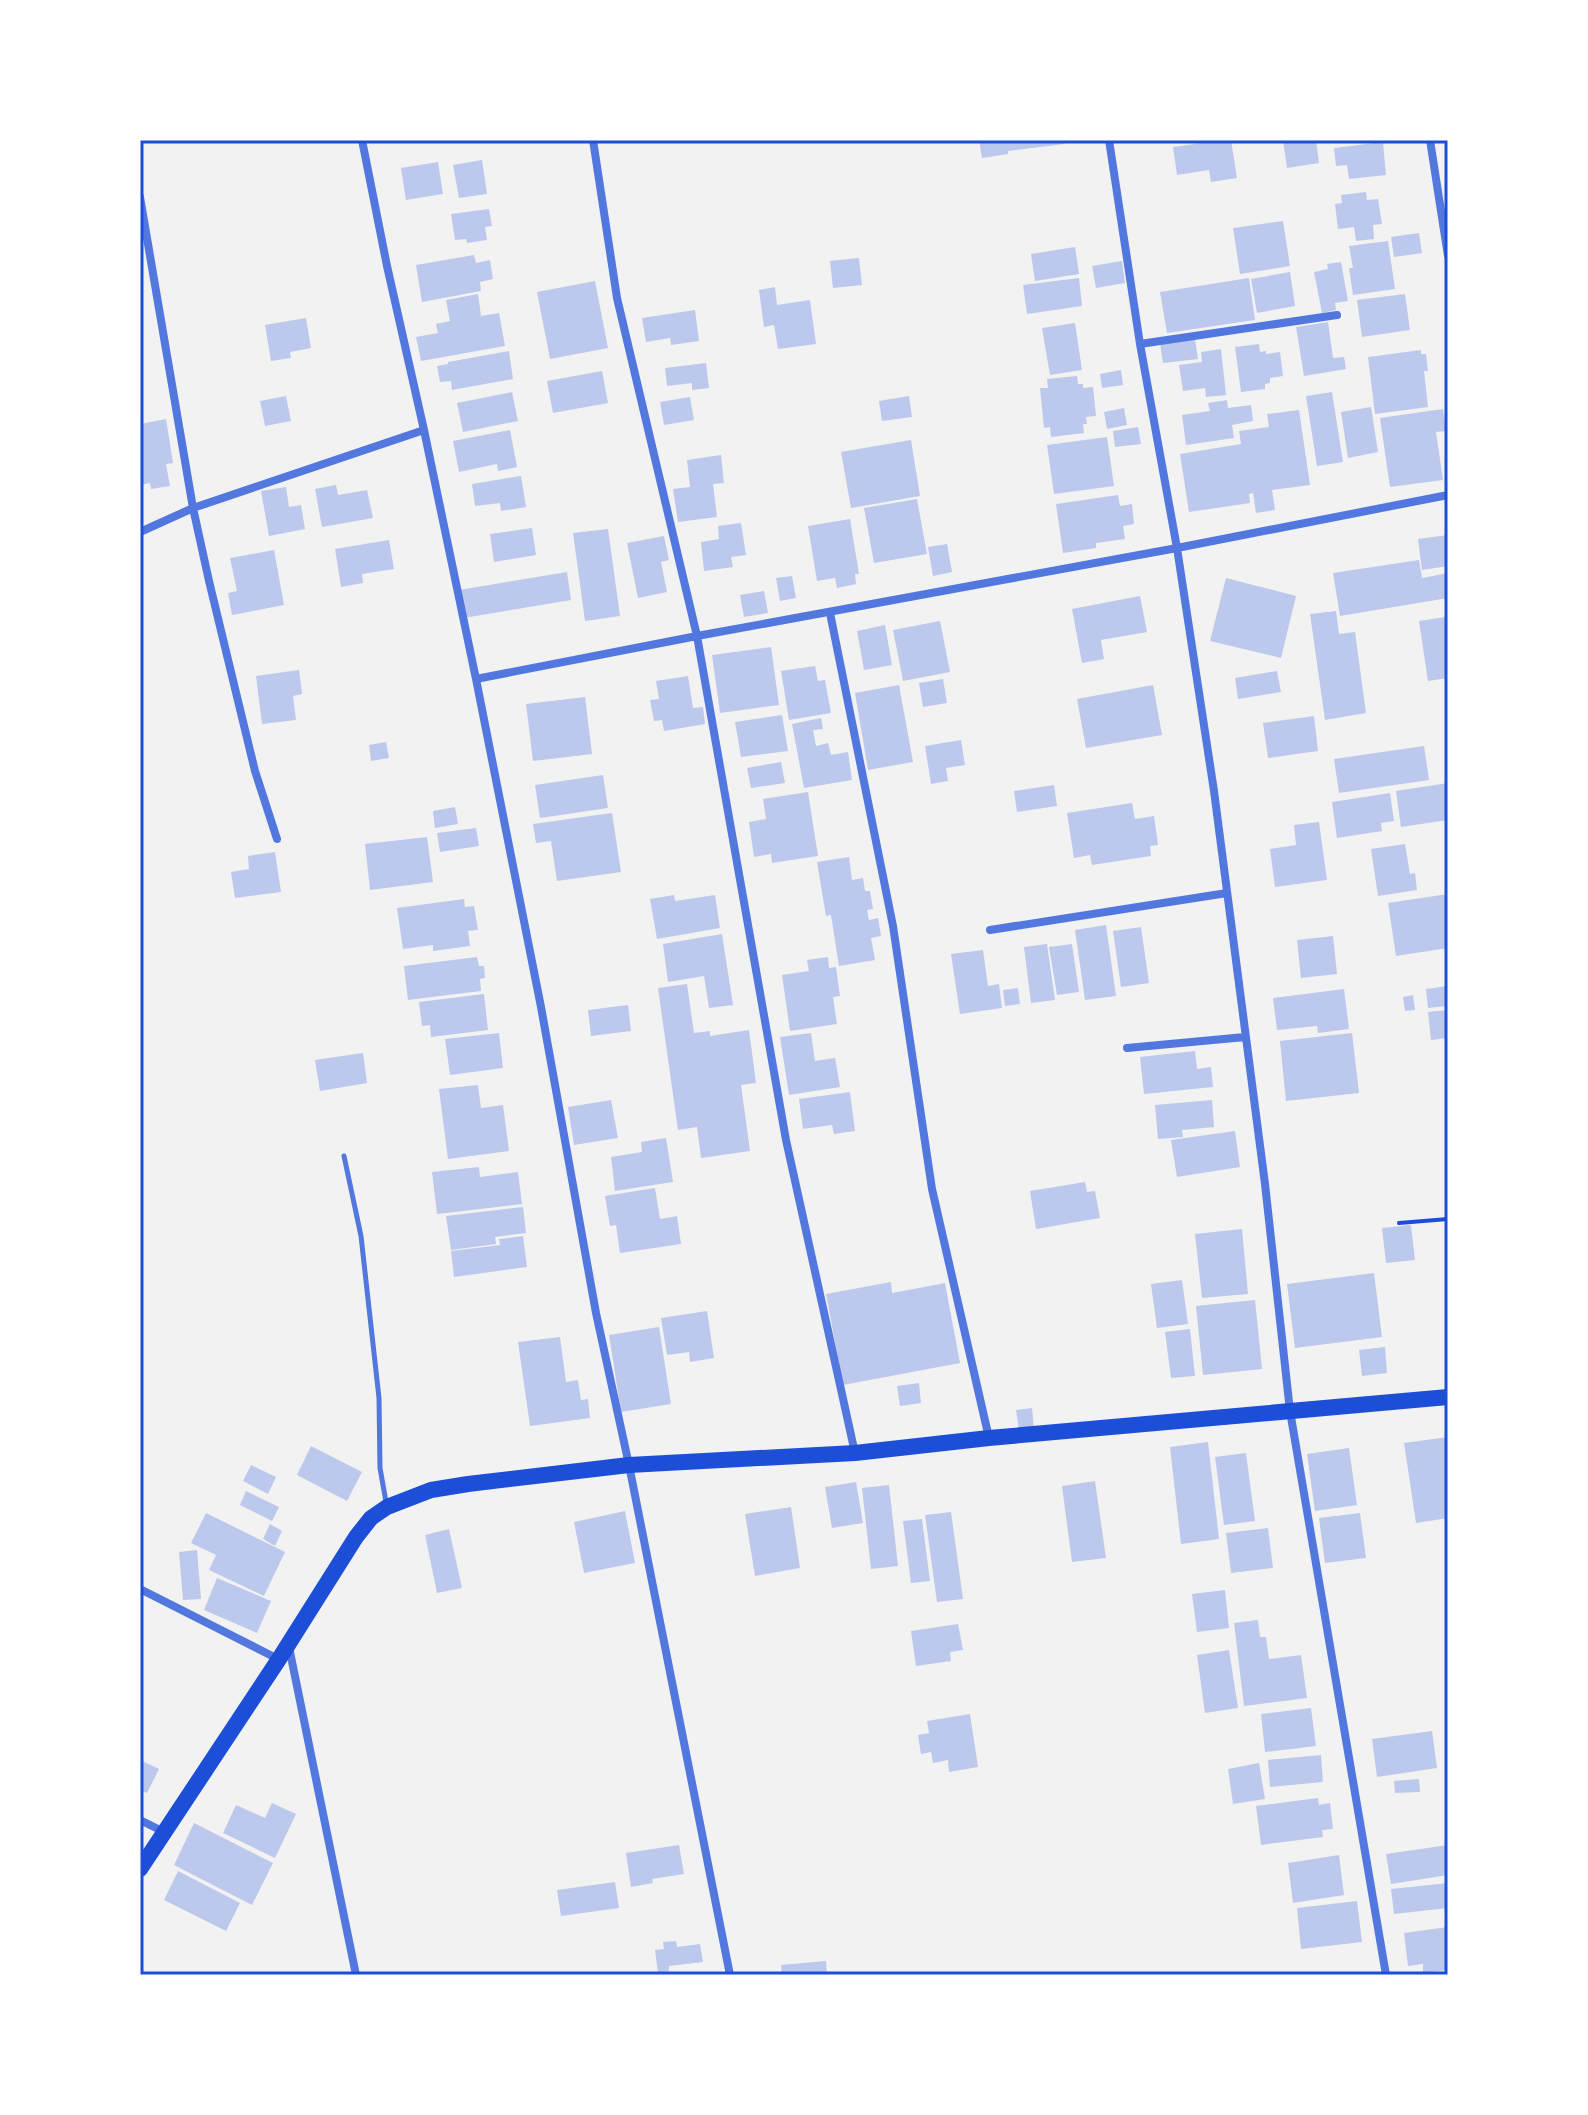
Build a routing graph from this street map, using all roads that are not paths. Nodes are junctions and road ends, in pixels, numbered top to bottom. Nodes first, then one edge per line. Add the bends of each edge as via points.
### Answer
1 (362, 140) edge
2 (593, 140) edge
3 (1109, 140) edge
4 (1430, 140) edge
5 (140, 197) edge
6 (1448, 256) edge
7 (1337, 315) dead end
8 (1140, 344) junction
9 (424, 430) junction
10 (1448, 495) edge
11 (193, 508) junction
12 (140, 532) edge
13 (1177, 548) junction
14 (830, 613) junction
15 (697, 636) junction
16 (476, 679) junction
17 (277, 839) dead end
18 (1227, 893) junction
19 (990, 930) dead end
20 (1245, 1037) junction
21 (1127, 1048) dead end
22 (344, 1156) dead end
23 (1448, 1397) edge
24 (1290, 1411) junction
25 (989, 1438) junction
26 (855, 1453) junction
27 (629, 1465) junction
28 (387, 1507) junction
29 (140, 1589) edge
30 (288, 1642) junction
31 (279, 1659) junction
32 (140, 1820) edge
33 (165, 1833) junction
34 (140, 1869) edge
35 (356, 1975) edge
36 (730, 1975) edge
37 (1386, 1975) edge

1 - 9 street
2 - 15 street via 617,298
3 - 8 street
4 - 6 street
5 - 11 street
7 - 8 street
8 - 13 street
9 - 11 street
9 - 16 street
10 - 13 street
11 - 12 street
11 - 17 street via 252,760
13 - 14 street
13 - 18 street
14 - 15 street
14 - 25 street via 893,926 932,1189
15 - 16 street
15 - 26 street via 786,1140
16 - 27 street
18 - 19 street
18 - 20 street
20 - 21 street
20 - 24 street
22 - 28 lane via 362,1246
23 - 24 main road
24 - 25 main road
24 - 37 street
25 - 26 main road
26 - 27 main road
27 - 28 main road via 431,1490
27 - 36 street
28 - 30 main road via 356,1537
29 - 31 street
30 - 31 main road
30 - 35 street
31 - 33 main road
32 - 33 street
33 - 34 main road

